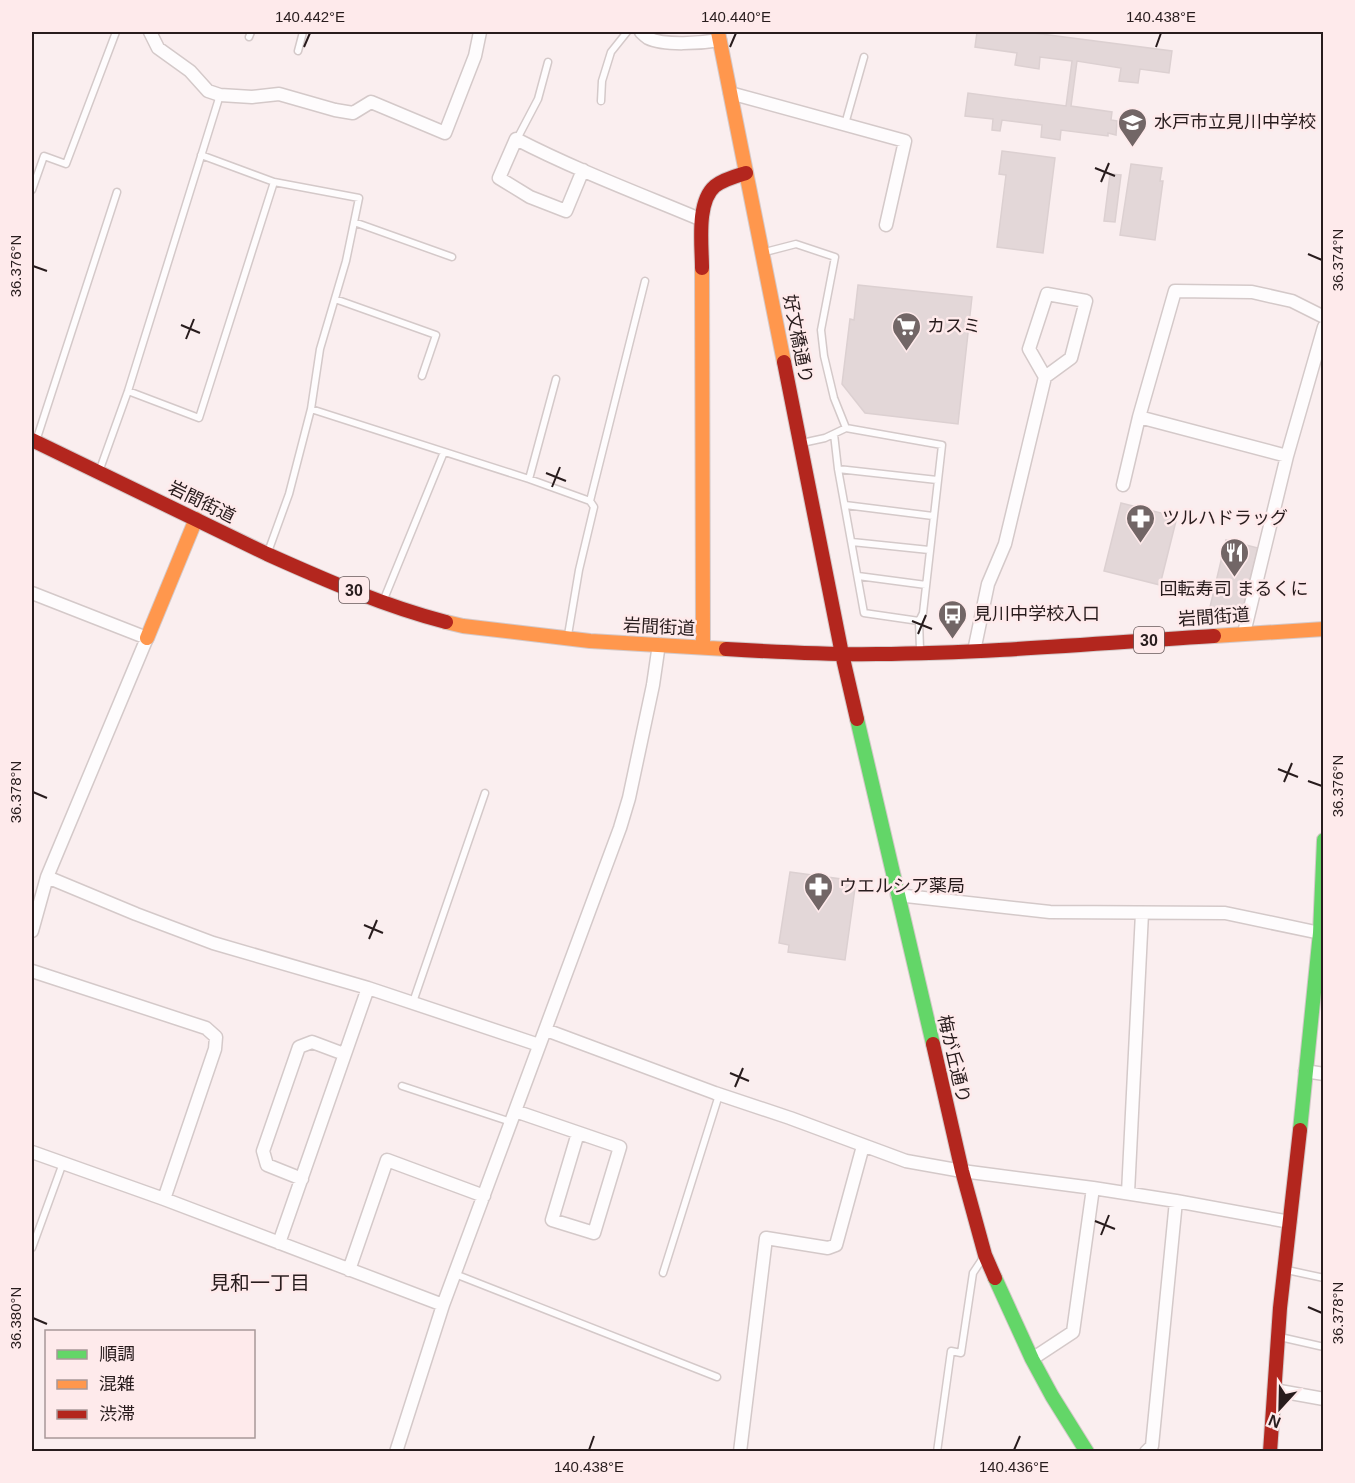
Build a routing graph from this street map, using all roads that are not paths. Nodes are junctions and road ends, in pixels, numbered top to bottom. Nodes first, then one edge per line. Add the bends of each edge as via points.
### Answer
1 (116, 32) edge
2 (150, 32) edge
3 (303, 32) edge
4 (480, 32) edge
5 (627, 32) edge
6 (641, 32) edge
7 (719, 36) edge
8 (298, 51) dead end
9 (864, 57) dead end
10 (548, 62) dead end
11 (730, 93) junction
12 (220, 95) junction
13 (601, 101) dead end
14 (845, 125) junction
15 (516, 139) junction
16 (201, 155) junction
17 (583, 170) junction
18 (746, 173) junction
19 (274, 182) junction
20 (32, 190) edge
21 (117, 192) dead end
22 (702, 220) junction
23 (354, 222) junction
24 (886, 225) dead end
25 (762, 253) junction
26 (452, 257) dead end
27 (645, 281) dead end
28 (335, 299) junction
29 (1323, 317) edge
30 (1323, 327) edge
31 (422, 376) dead end
32 (1045, 377) junction
33 (556, 379) dead end
34 (128, 391) junction
35 (311, 409) junction
36 (1139, 417) junction
37 (846, 428) junction
38 (834, 434) junction
39 (34, 441) edge
40 (800, 444) junction
41 (444, 452) junction
42 (1287, 456) junction
43 (838, 469) junction
44 (99, 472) junction
45 (529, 479) junction
46 (937, 480) junction
47 (1123, 485) dead end
48 (590, 501) junction
49 (845, 505) junction
50 (933, 516) junction
51 (196, 519) junction
52 (852, 542) junction
53 (929, 550) junction
54 (267, 554) junction
55 (858, 576) junction
56 (926, 585) junction
57 (32, 593) edge
58 (383, 602) junction
59 (919, 621) junction
60 (1323, 629) edge
61 (1244, 633) junction
62 (147, 638) junction
63 (568, 638) junction
64 (659, 644) junction
65 (703, 647) junction
66 (974, 651) junction
67 (920, 653) junction
68 (843, 654) junction
69 (485, 793) dead end
70 (1323, 840) edge
71 (47, 877) junction
72 (897, 895) junction
73 (1142, 913) junction
74 (32, 931) edge
75 (1320, 933) junction
76 (32, 971) edge
77 (368, 988) junction
78 (1318, 995) edge
79 (413, 1002) junction
80 (546, 1030) junction
81 (539, 1046) junction
82 (344, 1054) junction
83 (1305, 1071) junction
84 (1323, 1074) edge
85 (402, 1086) dead end
86 (719, 1095) junction
87 (513, 1117) junction
88 (578, 1133) junction
89 (863, 1146) junction
90 (32, 1152) edge
91 (63, 1163) junction
92 (962, 1171) junction
93 (302, 1179) junction
94 (1093, 1188) junction
95 (1128, 1193) junction
96 (484, 1196) junction
97 (164, 1199) junction
98 (1176, 1201) junction
99 (1290, 1222) junction
100 (279, 1243) junction
101 (32, 1248) edge
102 (985, 1255) junction
103 (1283, 1269) junction
104 (350, 1270) junction
105 (663, 1273) dead end
106 (455, 1274) junction
107 (1323, 1278) edge
108 (443, 1305) junction
109 (1277, 1336) junction
110 (1323, 1347) edge
111 (1032, 1359) junction
112 (717, 1377) dead end
113 (1274, 1390) junction
114 (1323, 1399) edge
115 (396, 1452) edge
116 (740, 1452) edge
117 (937, 1452) edge
118 (1087, 1452) edge
119 (1146, 1452) edge
120 (1270, 1452) edge

1 - 20 lane via 66,164 44,156
2 - 12 street via 158,48 190,71 208,91
3 - 8 lane
4 - 12 street via 475,56 445,133 371,102 353,112 279,94
5 - 13 lane via 611,52 602,81
6 - 7 street via 666,42 703,42
7 - 11 street, 好文橋通り
9 - 14 lane
10 - 15 lane via 538,99
11 - 14 street
11 - 18 street, 好文橋通り
12 - 16 lane
14 - 24 street via 905,141
15 - 17 street
15 - 17 street via 499,178 530,197 566,211
16 - 19 lane
16 - 34 lane
17 - 22 street
18 - 22 street via 720,182 709,192
18 - 25 street, 好文橋通り
19 - 23 lane via 359,198
19 - 34 lane via 199,418
21 - 39 lane
22 - 65 street
23 - 26 lane
23 - 28 lane
25 - 37 lane via 796,244 836,257 821,330 834,398
25 - 40 street, 好文橋通り
27 - 48 lane
28 - 31 lane via 436,335
28 - 35 lane via 320,349
29 - 36 street via 1292,301 1252,292 1175,291
30 - 42 street
32 - 32 street via 1071,358 1086,301 1047,294 1029,349
32 - 66 street via 1005,544 988,584
33 - 45 lane
34 - 44 lane
35 - 41 lane
35 - 54 lane via 289,494
36 - 42 street
36 - 47 street
37 - 38 lane
37 - 46 lane via 942,445
38 - 40 lane
38 - 43 lane
39 - 44 street, 岩間街道 / 30
40 - 68 street, 好文橋通り
41 - 45 lane
41 - 58 lane
42 - 61 street
43 - 46 lane
43 - 49 lane
44 - 51 street, 岩間街道 / 30
45 - 48 lane
46 - 50 lane
48 - 63 lane via 594,507
49 - 50 lane
49 - 52 lane
50 - 53 lane
51 - 54 street, 岩間街道 / 30
51 - 62 street
52 - 53 lane
52 - 55 lane
53 - 56 lane
54 - 58 street, 岩間街道 / 30
55 - 56 lane
55 - 59 lane via 864,613
56 - 59 lane
57 - 62 street
58 - 63 street, 岩間街道 / 30 via 463,626
59 - 67 lane
60 - 61 street, 岩間街道 / 30
61 - 66 street, 岩間街道 / 30
62 - 71 street
63 - 64 street, 岩間街道 / 30
64 - 65 street, 岩間街道 / 30
64 - 80 street via 629,798
65 - 68 street, 岩間街道 / 30
66 - 67 street, 岩間街道 / 30
67 - 68 street, 岩間街道 / 30
68 - 72 street, 梅が丘通り
69 - 79 lane
70 - 75 street
71 - 74 street
71 - 77 street via 213,944
72 - 73 street via 1050,912
72 - 92 street, 梅が丘通り
73 - 75 street via 1225,913
73 - 95 street
75 - 78 street
76 - 97 street via 206,1028 216,1037
77 - 79 street
77 - 82 street
78 - 83 street
79 - 81 street
80 - 81 street
80 - 86 street
81 - 87 street
82 - 93 street
82 - 93 street via 312,1042 298,1047 262,1152 267,1165
83 - 84 street
83 - 99 street
85 - 87 lane
86 - 89 street
86 - 105 lane
87 - 88 street
87 - 96 street
88 - 88 street via 620,1147 594,1233 552,1220
89 - 92 street via 906,1161
89 - 116 street via 836,1245 828,1248 766,1238
90 - 91 street
91 - 97 street
91 - 101 lane
92 - 94 street
92 - 102 street, 梅が丘通り
93 - 100 street
94 - 95 street
94 - 111 street via 1073,1332
95 - 98 street
96 - 104 street via 387,1160
96 - 106 street
97 - 100 street
98 - 99 street
98 - 119 street via 1152,1446
99 - 103 street
100 - 104 street
102 - 111 street, 梅が丘通り
102 - 117 lane via 973,1273 961,1353 951,1351
103 - 107 lane
103 - 109 street
104 - 108 street
106 - 108 street
106 - 112 lane
108 - 115 street
109 - 110 lane
109 - 113 street
111 - 118 street, 梅が丘通り
113 - 114 street
113 - 120 street

